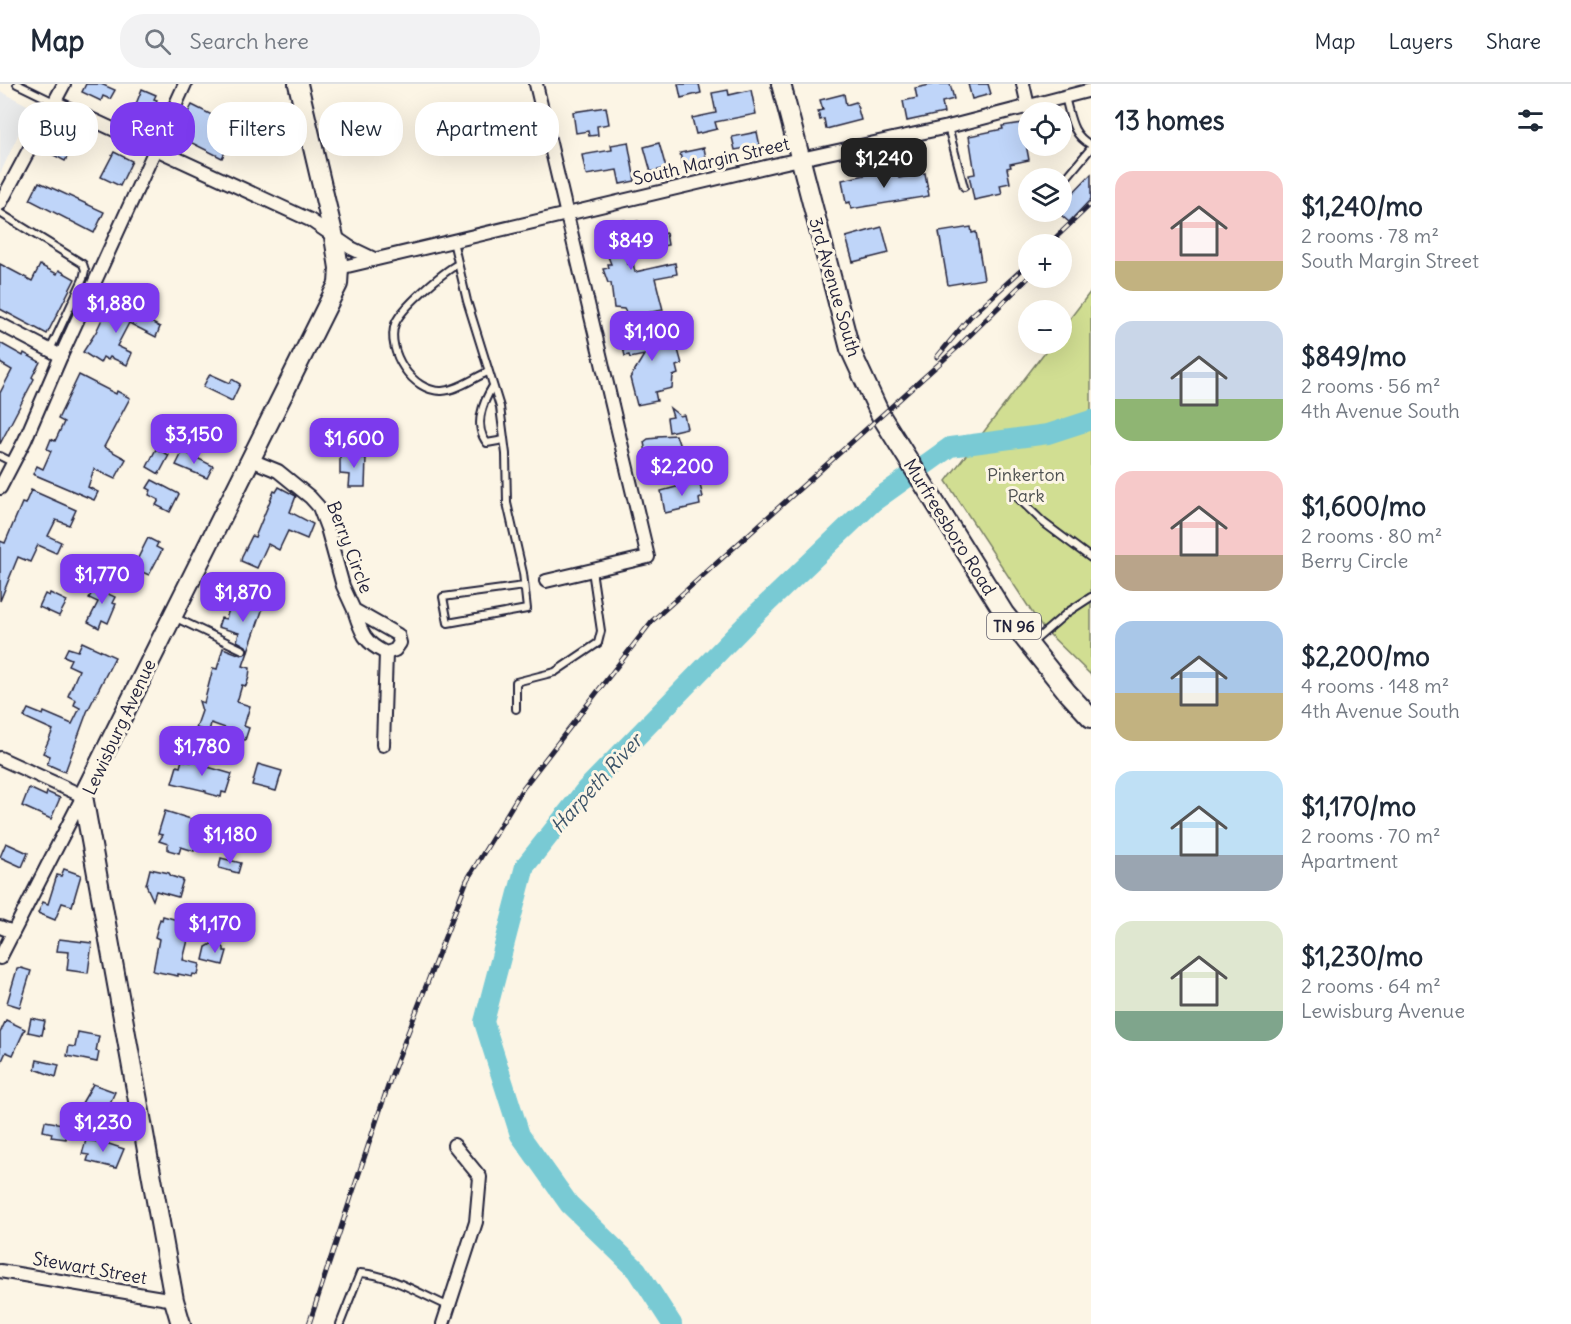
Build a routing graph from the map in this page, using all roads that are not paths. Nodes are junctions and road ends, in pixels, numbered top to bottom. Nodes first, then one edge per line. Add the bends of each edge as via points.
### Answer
1 (17, 84) edge
2 (64, 84) edge
3 (185, 84) edge
4 (297, 84) edge
5 (536, 84) edge
6 (781, 84) edge
7 (1023, 84) edge
8 (1091, 90) edge
9 (1065, 96) junction
10 (54, 102) joint
11 (177, 102) edge
12 (1027, 102) edge
13 (1043, 102) edge
14 (1018, 109) edge
15 (948, 127) junction
16 (1091, 146) edge
17 (25, 156) edge
18 (152, 156) edge
19 (168, 156) edge
20 (800, 159) junction
21 (1072, 170) edge
22 (964, 187) dead end
23 (0, 204) edge
24 (0, 213) edge
25 (567, 213) junction
26 (334, 237) junction
27 (453, 241) junction
28 (374, 259) junction
29 (458, 264) junction
30 (339, 268) junction
31 (0, 324) edge
32 (55, 353) junction
33 (488, 372) junction
34 (493, 386) junction
35 (884, 420) joint
36 (504, 440) junction
37 (0, 456) edge
38 (251, 460) junction
39 (12, 462) junction
40 (0, 488) edge
41 (1018, 498) dead end
42 (1091, 558) edge
43 (592, 570) junction
44 (546, 581) dead end
45 (524, 586) junction
46 (1091, 597) edge
47 (354, 610) junction
48 (172, 616) junction
49 (1029, 645) junction
50 (243, 650) dead end
51 (386, 653) junction
52 (516, 709) dead end
53 (1091, 718) edge
54 (383, 745) dead end
55 (0, 758) edge
56 (82, 796) junction
57 (0, 927) edge
58 (13, 932) junction
59 (0, 958) edge
60 (454, 1145) dead end
61 (1, 1273) edge
62 (174, 1300) junction
63 (449, 1307) junction
64 (181, 1324) edge
65 (340, 1324) edge
66 (442, 1324) edge

1 - 10 lane
2 - 10 street
3 - 11 street
4 - 26 main road, Lewisburg Avenue
5 - 25 street
6 - 20 main road, 3rd Avenue South / TN 96
7 - 12 street
8 - 9 street, South Margin Street
9 - 13 street, South Margin Street
9 - 16 lane via 1074,129
14 - 15 street, South Margin Street
15 - 20 street, South Margin Street
15 - 22 lane
16 - 21 lane
17 - 23 street
18 - 32 street
19 - 26 street via 310,220
20 - 25 street, South Margin Street
20 - 35 main road, 3rd Avenue South / TN 96 via 850,349
24 - 32 lane via 83,264 85,270
25 - 27 street, South Margin Street
25 - 43 street via 648,556
26 - 28 street
26 - 30 main road, Lewisburg Avenue
27 - 28 street, South Margin Street
27 - 29 lane
28 - 30 street, South Margin Street
29 - 33 lane
29 - 33 lane via 399,318 394,333 399,363 415,380 435,390 453,389
30 - 38 main road, Lewisburg Avenue via 334,293
31 - 32 street
32 - 39 street via 25,440
33 - 34 lane
34 - 36 lane
34 - 36 lane via 482,409 483,438 487,443
35 - 49 main road, Murfreesboro Road / TN 96 via 1004,613
36 - 45 lane via 507,503
37 - 39 lane
38 - 47 street, Berry Circle via 278,471 319,507
38 - 48 main road, Lewisburg Avenue
39 - 40 street
41 - 42 lane
43 - 44 street
43 - 52 lane via 601,631 598,643 555,672 516,682
45 - 45 lane via 527,609 448,623 443,597
46 - 49 lane
47 - 51 street, Berry Circle via 370,645
47 - 51 street, Berry Circle via 398,635 400,643
48 - 50 lane
48 - 56 main road, Lewisburg Avenue
49 - 53 main road, Murfreesboro Road / TN 96
51 - 54 street
55 - 56 street
56 - 58 street
56 - 62 main road, Lewisburg Avenue
57 - 58 street
58 - 59 street
60 - 63 street via 480,1177 476,1222
61 - 62 street, Stewart Street
62 - 64 main road, Lewisburg Avenue
63 - 65 lane via 396,1284 360,1274
63 - 66 street

